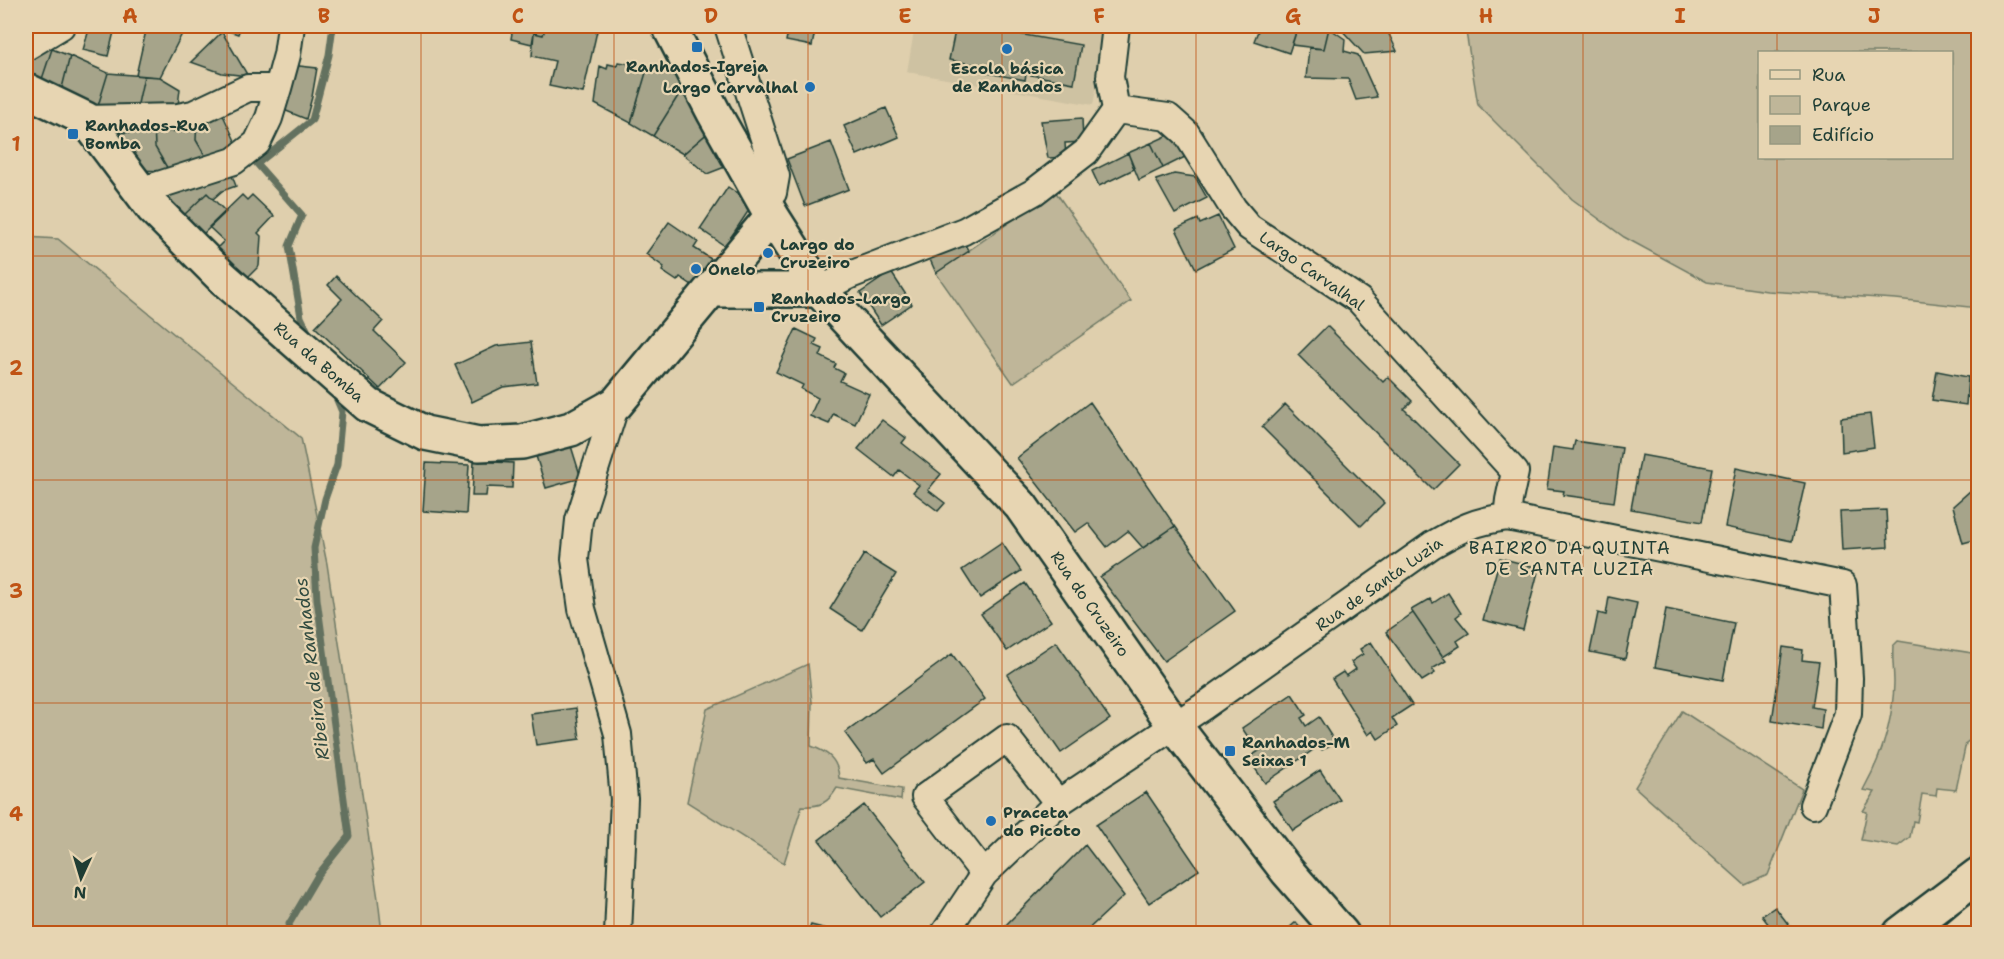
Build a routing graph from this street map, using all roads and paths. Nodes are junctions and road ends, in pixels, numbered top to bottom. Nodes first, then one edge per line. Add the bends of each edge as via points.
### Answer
1 (61, 26) edge
2 (291, 26) edge
3 (669, 26) edge
4 (728, 26) edge
5 (1116, 26) edge
6 (26, 47) edge
7 (278, 88) junction
8 (26, 90) edge
9 (1116, 110) junction
10 (86, 119) junction
11 (141, 191) junction
12 (768, 209) junction
13 (711, 290) junction
14 (819, 290) junction
15 (616, 404) junction
16 (1507, 517) junction
17 (1175, 726) junction
18 (1058, 803) junction
19 (1814, 805) dead end
20 (984, 874) junction
21 (1978, 875) edge
22 (1978, 919) edge
23 (618, 933) edge
24 (944, 933) edge
25 (1342, 933) edge
26 (1900, 933) edge
27 (1960, 933) edge

1 - 6 street
2 - 7 street
3 - 12 street, Rua do Cruzeiro
4 - 12 street via 776,176
5 - 9 street via 1110,77
7 - 10 street via 248,88 178,117
7 - 11 street via 257,143 234,161
8 - 10 street, Rua da Bomba
9 - 14 street via 1086,152 1034,192 964,231
9 - 16 street, Largo Carvalhal via 1168,117 1186,133 1233,208 1250,227 1359,300 1515,472
10 - 11 street, Rua da Bomba
11 - 15 street, Rua da Bomba via 222,277 368,405 426,433 479,444 522,442 571,429
12 - 13 street, Rua da Bomba
12 - 14 street, Rua do Cruzeiro
13 - 14 street
13 - 15 street, Rua da Bomba
14 - 17 street, Rua do Cruzeiro via 1021,506
15 - 23 street via 579,520 575,559 582,609 618,734 624,799
16 - 17 street, Rua de Santa Luzia via 1460,528 1432,545
16 - 19 street, Rua de Santa Luzia via 1843,585 1848,714
17 - 18 street, Rua de Santa Luzia
17 - 25 street, Rua do Cruzeiro via 1287,871
18 - 20 street, Rua de Santa Luzia
18 - 20 street via 1007,738 925,797
20 - 24 street, Rua de Santa Luzia
21 - 26 street
22 - 27 street

